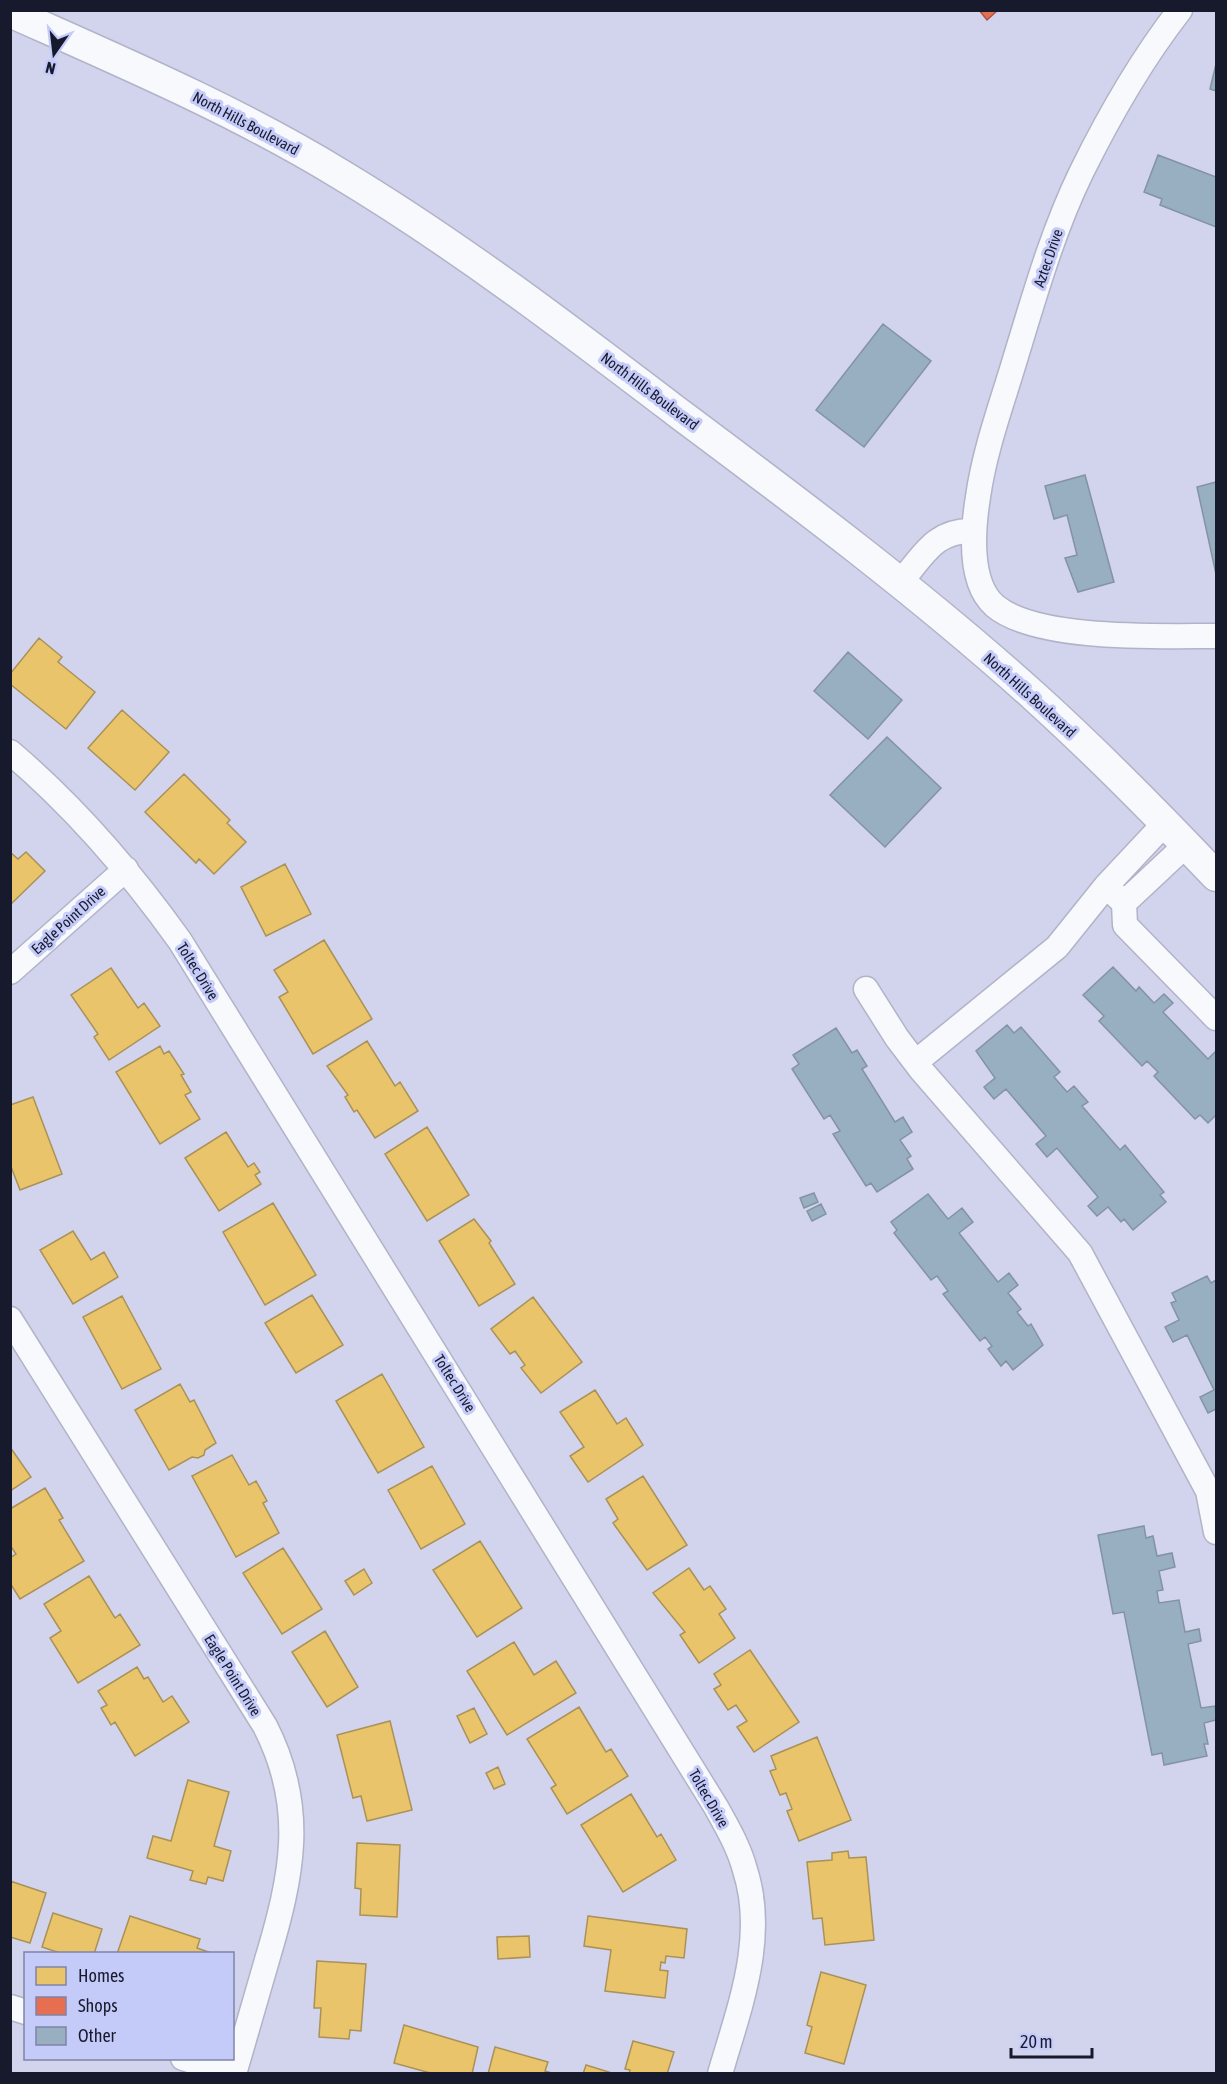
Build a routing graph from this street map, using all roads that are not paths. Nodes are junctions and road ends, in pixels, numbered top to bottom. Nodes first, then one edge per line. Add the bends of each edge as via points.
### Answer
1 (1180, 10) edge
2 (10, 12) edge
3 (974, 531) junction
4 (900, 583) junction
5 (1216, 636) edge
6 (10, 752) edge
7 (1165, 823) junction
8 (1186, 845) junction
9 (126, 869) junction
10 (1216, 876) edge
11 (1106, 886) junction
12 (1124, 903) junction
13 (10, 972) edge
14 (866, 989) dead end
15 (1216, 1018) edge
16 (917, 1061) junction
17 (10, 1319) edge
18 (1216, 1532) edge
19 (190, 2060) edge
20 (233, 2073) edge
21 (720, 2073) edge

1 - 3 street, Aztec Drive via 1117,104 1080,175 1048,251 990,442
2 - 4 street, North Hills Boulevard via 247,122 339,173 444,240 585,342
3 - 4 street via 959,530 941,537
3 - 5 street, Aztec Drive via 976,563 985,593 993,605 1021,621 1071,632
4 - 7 street, North Hills Boulevard via 1033,696
6 - 9 street, Toltec Drive via 47,783
7 - 8 street, North Hills Boulevard
7 - 11 street
8 - 10 street, North Hills Boulevard
8 - 12 street
9 - 13 street, Eagle Point Drive
9 - 21 street, Toltec Drive via 180,940 736,1844 746,1871 753,1937 746,1985
11 - 12 street
11 - 16 street via 1057,947
12 - 15 street via 1125,926
14 - 16 street via 897,1038
16 - 18 street via 1080,1253 1208,1491
17 - 20 street, Eagle Point Drive via 265,1726 287,1782 293,1836 289,1877
19 - 20 street

